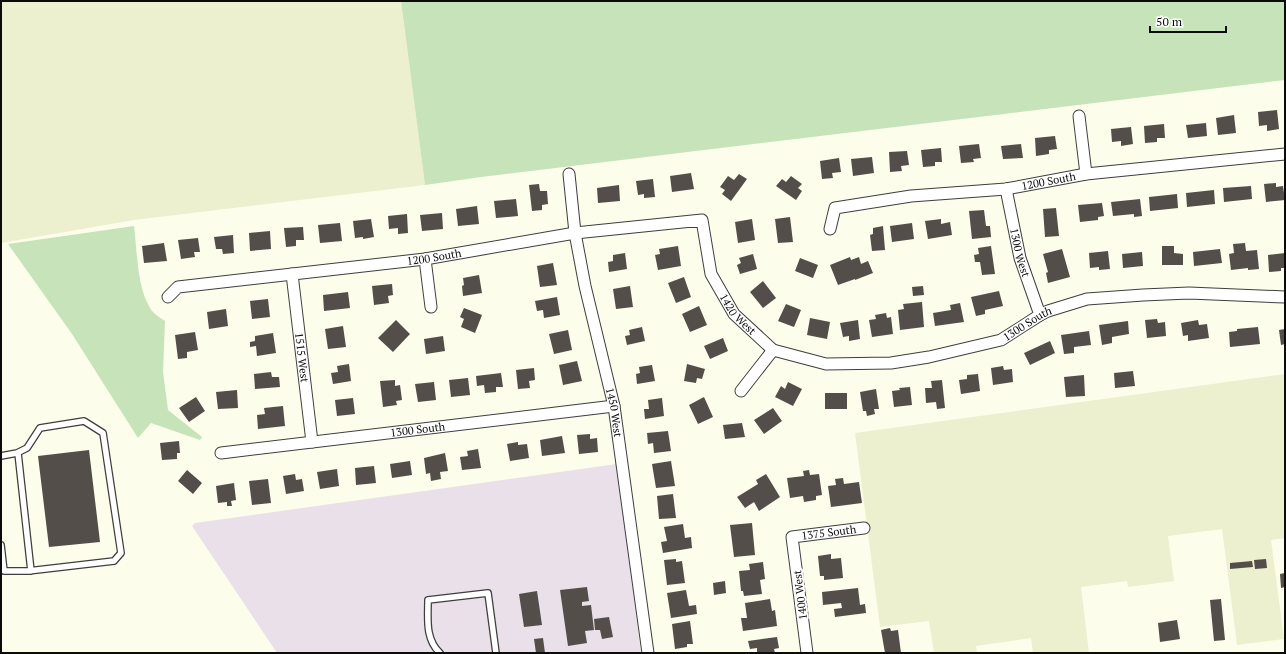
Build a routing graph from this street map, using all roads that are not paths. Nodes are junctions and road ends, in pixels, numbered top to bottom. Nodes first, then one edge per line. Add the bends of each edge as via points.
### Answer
1 (1079, 116) dead end
2 (1285, 154) edge
3 (569, 174) dead end
4 (1086, 174) junction
5 (1006, 189) junction
6 (702, 220) joint
7 (830, 229) dead end
8 (575, 233) junction
9 (425, 260) junction
10 (292, 274) junction
11 (168, 296) dead end
12 (1285, 297) edge
13 (431, 307) dead end
14 (1040, 315) junction
15 (773, 350) junction
16 (741, 391) dead end
17 (614, 406) junction
18 (312, 442) junction
19 (18, 453) junction
20 (222, 453) dead end
21 (1, 456) edge
22 (864, 528) dead end
23 (792, 536) joint
24 (1, 545) edge
25 (31, 571) junction
26 (440, 653) edge
27 (496, 653) edge
28 (648, 653) edge
29 (807, 653) edge

1 - 4 street
2 - 4 street, 1200 South
3 - 8 street, 1450 West
4 - 5 street, 1200 South
5 - 7 street, 1200 South via 911,196 835,208
5 - 14 street, 1300 West via 1020,258
6 - 8 street, 1200 South
6 - 15 street, 1420 West via 711,274 734,314
8 - 9 street, 1200 South
8 - 17 street, 1450 West
9 - 10 street, 1200 South
9 - 13 street
10 - 11 street, 1200 South via 178,287
10 - 18 street, 1515 West
12 - 14 street, 1300 South via 1136,295 1087,299
14 - 15 street, 1300 South via 1001,340 891,363 826,364
15 - 16 street
17 - 18 street, 1300 South
17 - 28 street, 1450 West
18 - 20 street, 1300 South
19 - 21 lane
19 - 25 lane
19 - 25 lane via 27,448 40,428 84,421 103,433 121,553 114,561
22 - 23 street, 1375 South
23 - 29 street, 1400 West
24 - 25 lane via 4,571
26 - 27 lane via 434,648 428,632 428,600 488,593

